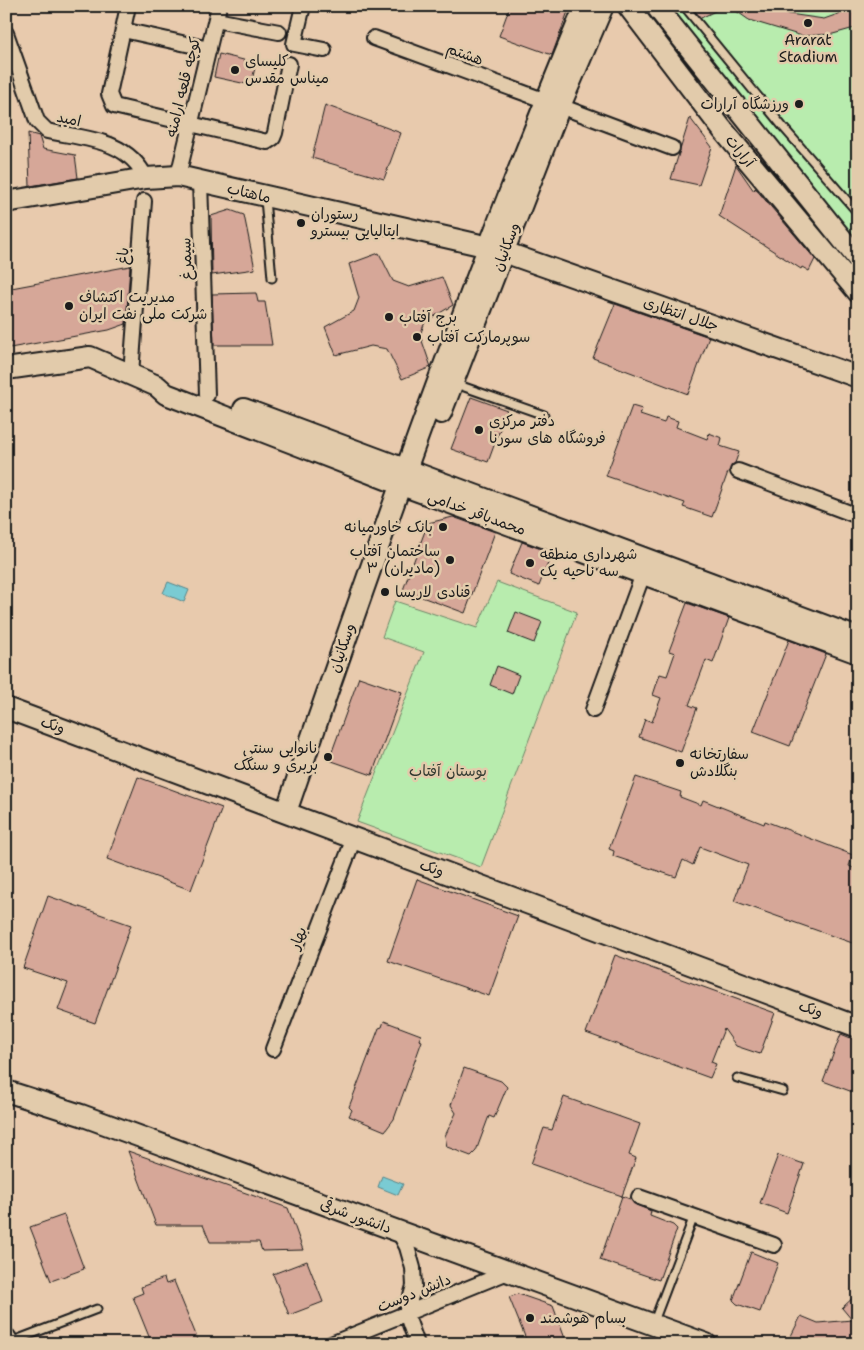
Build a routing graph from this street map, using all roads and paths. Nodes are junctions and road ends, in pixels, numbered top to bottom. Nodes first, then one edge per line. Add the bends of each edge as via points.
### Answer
1 (128, 6) edge
2 (303, 6) edge
3 (585, 6) edge
4 (603, 6) edge
5 (628, 6) edge
6 (656, 6) edge
7 (684, 6) edge
8 (218, 13) edge
9 (123, 30) junction
10 (279, 32) dead end
11 (6, 33) edge
12 (374, 38) dead end
13 (209, 49) junction
14 (324, 50) dead end
15 (289, 64) dead end
16 (553, 103) junction
17 (191, 124) junction
18 (672, 148) dead end
19 (178, 176) junction
20 (146, 178) junction
21 (200, 181) junction
22 (264, 196) junction
23 (144, 201) dead end
24 (6, 202) edge
25 (858, 213) edge
26 (497, 250) junction
27 (858, 259) edge
28 (272, 278) dead end
29 (858, 292) edge
30 (106, 365) junction
31 (6, 369) edge
32 (131, 374) junction
33 (858, 377) edge
34 (6, 380) edge
35 (453, 383) junction
36 (157, 386) junction
37 (207, 395) junction
38 (544, 415) dead end
39 (345, 456) junction
40 (738, 471) dead end
41 (408, 480) junction
42 (858, 516) edge
43 (579, 543) junction
44 (643, 574) junction
45 (858, 638) edge
46 (858, 653) edge
47 (6, 708) edge
48 (593, 710) dead end
49 (286, 812) junction
50 (354, 838) junction
51 (858, 1027) edge
52 (273, 1049) dead end
53 (737, 1078) dead end
54 (6, 1081) edge
55 (783, 1091) dead end
56 (6, 1092) edge
57 (80, 1115) junction
58 (639, 1196) dead end
59 (694, 1216) junction
60 (399, 1232) junction
61 (774, 1245) dead end
62 (508, 1272) junction
63 (97, 1309) dead end
64 (406, 1313) junction
65 (653, 1325) junction
66 (6, 1339) edge
67 (8, 1344) edge
68 (331, 1344) edge
69 (417, 1344) edge
70 (706, 1344) edge

1 - 9 street
2 - 14 street via 294,44
3 - 16 main road
4 - 16 main road
5 - 29 main road, آرارات via 722,129
6 - 27 main road, آرارات
7 - 25 lane
8 - 10 street
8 - 13 street, کوچه قلعه ارامنه
9 - 13 street
9 - 17 street via 109,94 111,102 114,106
11 - 20 street, امید via 42,127 47,131 116,146 132,156
12 - 16 street, هشتم
13 - 17 street, کوچه قلعه ارامنه
15 - 17 street via 275,133 270,141
16 - 18 street, هشتم
16 - 26 main road
17 - 19 street, کوچه قلعه ارامنه
19 - 20 main road, ماهتاب
19 - 21 main road, ماهتاب
20 - 24 main road, ماهتاب
21 - 22 main road, ماهتاب
21 - 37 street, سیمرغ
22 - 26 main road, ماهتاب
22 - 28 lane
23 - 32 street, باغ
26 - 33 main road, جلال انتظاری
26 - 35 main road, وسکانیان
26 - 41 main road
30 - 31 main road, محمدباقر خدامی via 90,357
30 - 32 main road, محمدباقر خدامی
30 - 34 main road, محمدباقر خدامی
32 - 36 main road, محمدباقر خدامی
35 - 38 lane
35 - 41 main road, وسکانیان
36 - 37 main road, محمدباقر خدامی via 172,384
36 - 39 main road, محمدباقر خدامی via 166,394
37 - 39 main road, محمدباقر خدامی
39 - 41 main road, محمدباقر خدامی
40 - 42 street
41 - 43 main road, محمدباقر خدامی
41 - 49 main road, وسکانیان
43 - 44 main road, محمدباقر خدامی
43 - 45 main road, محمدباقر خدامی
44 - 46 main road, محمدباقر خدامی
44 - 48 street
47 - 49 main road, ونک
49 - 50 main road, ونک
50 - 51 main road, ونک
50 - 52 street, بهار
53 - 55 lane
54 - 57 main road via 60,1098
56 - 57 main road, دانشور شرقی
57 - 60 main road, دانشور شرقی
58 - 59 street
59 - 61 street
59 - 65 lane
60 - 62 main road, دانشور شرقی
60 - 64 street via 408,1247 413,1268 414,1286
62 - 64 street, دانش دوست
62 - 65 main road, دانشور شرقی
63 - 67 lane
64 - 68 street, دانش دوست
64 - 69 street
65 - 70 main road, دانشور شرقی
66 - 67 main road

